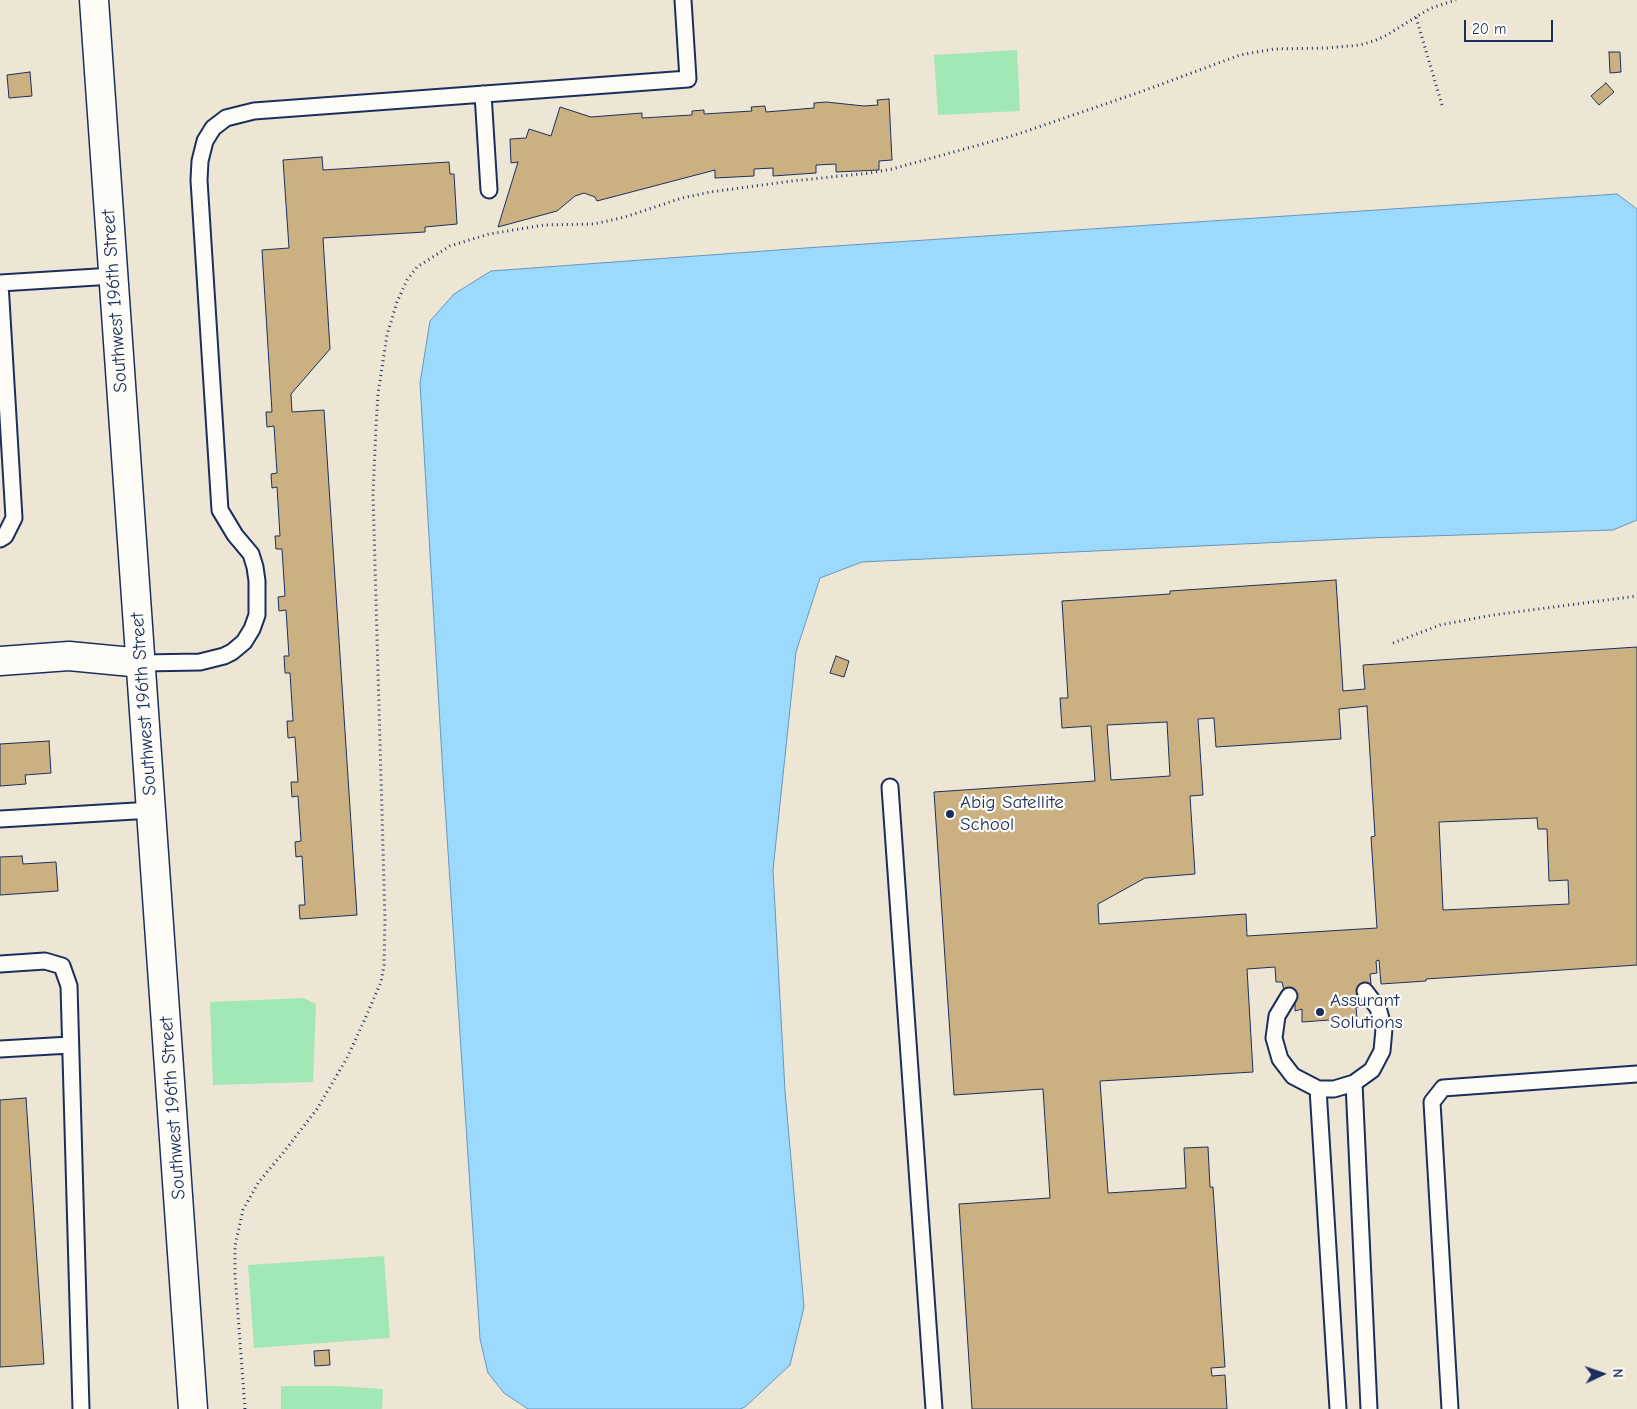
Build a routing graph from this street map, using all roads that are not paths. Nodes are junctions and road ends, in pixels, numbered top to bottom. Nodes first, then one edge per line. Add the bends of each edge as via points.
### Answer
1 (94, 0) edge
2 (683, 0) edge
3 (483, 94) junction
4 (489, 190) dead end
5 (112, 276) junction
6 (0, 282) edge
7 (0, 538) edge
8 (0, 661) edge
9 (142, 663) junction
10 (890, 787) dead end
11 (152, 810) junction
12 (0, 819) edge
13 (0, 964) edge
14 (1365, 991) dead end
15 (1288, 996) dead end
16 (70, 1045) junction
17 (0, 1049) edge
18 (1637, 1074) edge
19 (1354, 1083) junction
20 (1318, 1089) junction
21 (81, 1409) edge
22 (193, 1409) edge
23 (934, 1409) edge
24 (1338, 1409) edge
25 (1369, 1409) edge
26 (1450, 1409) edge

1 - 5 street, Southwest 196th Street
2 - 3 lane via 688,79
3 - 4 lane
3 - 9 lane via 254,111 226,118 213,128 205,142 199,180 220,510 251,554 257,581 257,615 244,642 224,656 200,662
5 - 6 lane
5 - 9 street, Southwest 196th Street
6 - 7 lane via 14,518 5,536
8 - 9 street via 69,656
9 - 11 street, Southwest 196th Street
10 - 23 lane
11 - 12 lane
11 - 22 street, Southwest 196th Street
13 - 16 lane via 45,962 62,966 68,986
14 - 19 lane via 1378,1008 1384,1029 1382,1051 1372,1070
15 - 20 lane via 1277,1016 1274,1038 1280,1059 1293,1076
16 - 17 lane
16 - 21 lane
18 - 26 lane via 1442,1088 1432,1102
19 - 20 lane via 1334,1089
19 - 25 lane
20 - 24 lane

